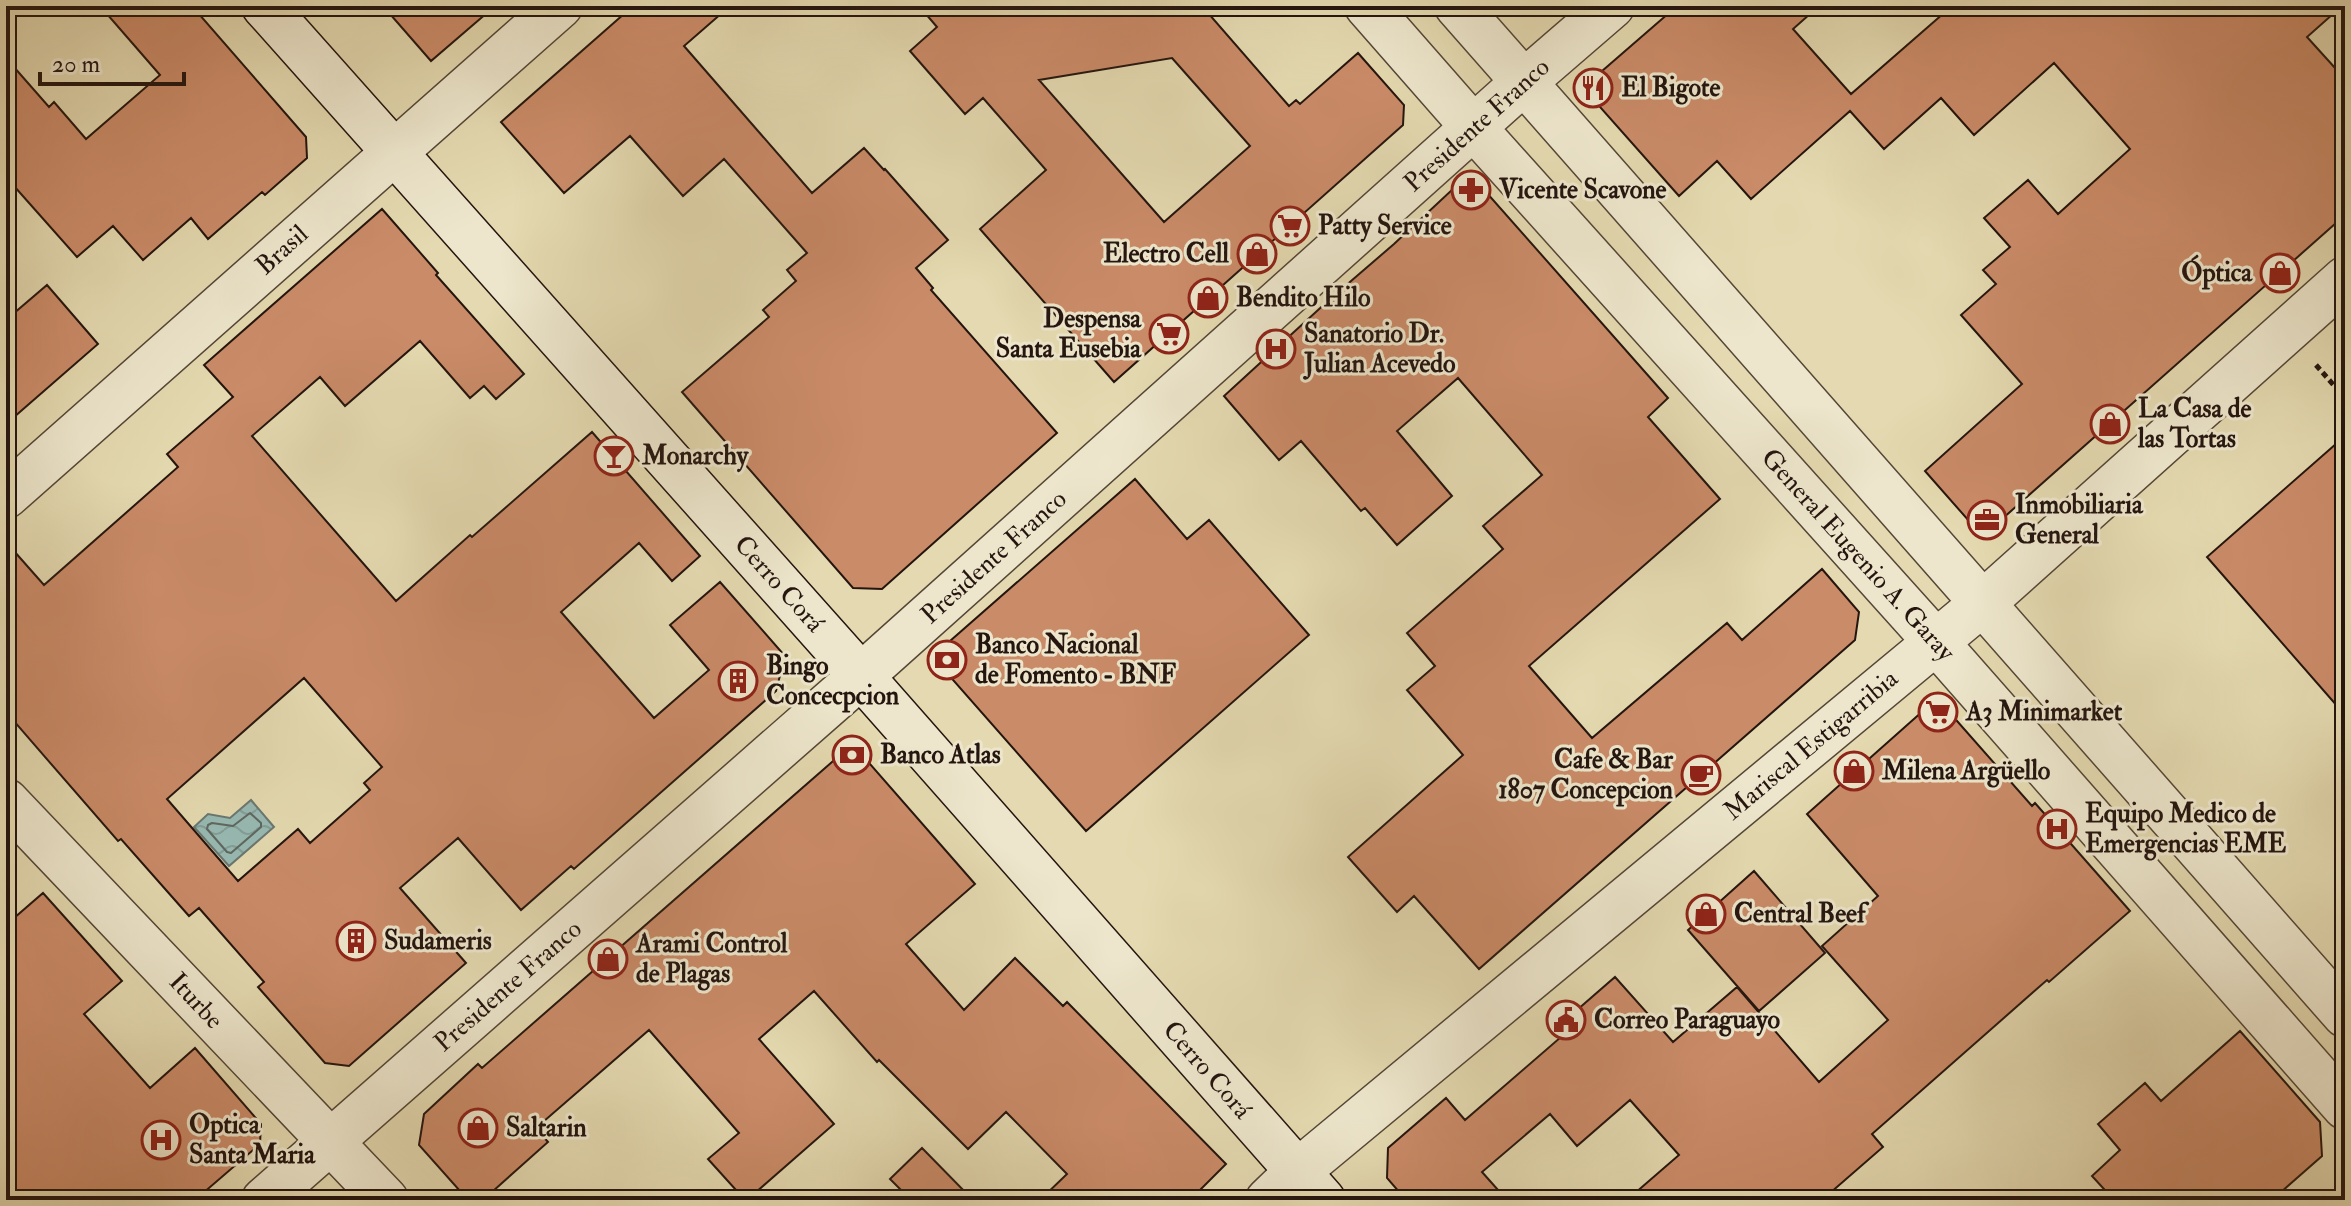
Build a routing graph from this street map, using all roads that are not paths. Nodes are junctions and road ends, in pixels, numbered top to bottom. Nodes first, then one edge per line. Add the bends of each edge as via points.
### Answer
1 (264, 6) edge
2 (560, 6) edge
3 (1367, 6) edge
4 (1457, 6) edge
5 (1612, 6) edge
6 (1524, 82) junction
7 (1474, 128) junction
8 (393, 151) junction
9 (2345, 279) edge
10 (6, 496) edge
11 (1983, 603) junction
12 (1936, 642) junction
13 (861, 676) junction
14 (6, 801) edge
15 (2345, 1015) edge
16 (2345, 1107) edge
17 (330, 1142) junction
18 (1296, 1191) edge
19 (264, 1200) edge
20 (386, 1200) edge

1 - 8 street, Cerro Corá
2 - 8 street, Brasil
3 - 7 street, General Eugenio A. Garay
4 - 6 street
5 - 6 street, Presidente Franco
6 - 7 street, Presidente Franco
6 - 11 street
7 - 12 street, General Eugenio A. Garay
7 - 13 street, Presidente Franco
8 - 10 street, Brasil
8 - 13 street, Cerro Corá
9 - 11 street, Mariscal Estigarribia
11 - 12 street, Mariscal Estigarribia
11 - 15 street
12 - 16 street, General Eugenio A. Garay
12 - 18 street, Mariscal Estigarribia
13 - 17 street, Presidente Franco
13 - 18 street, Cerro Corá
14 - 17 street, Iturbe
17 - 19 street, Presidente Franco
17 - 20 street, Iturbe

